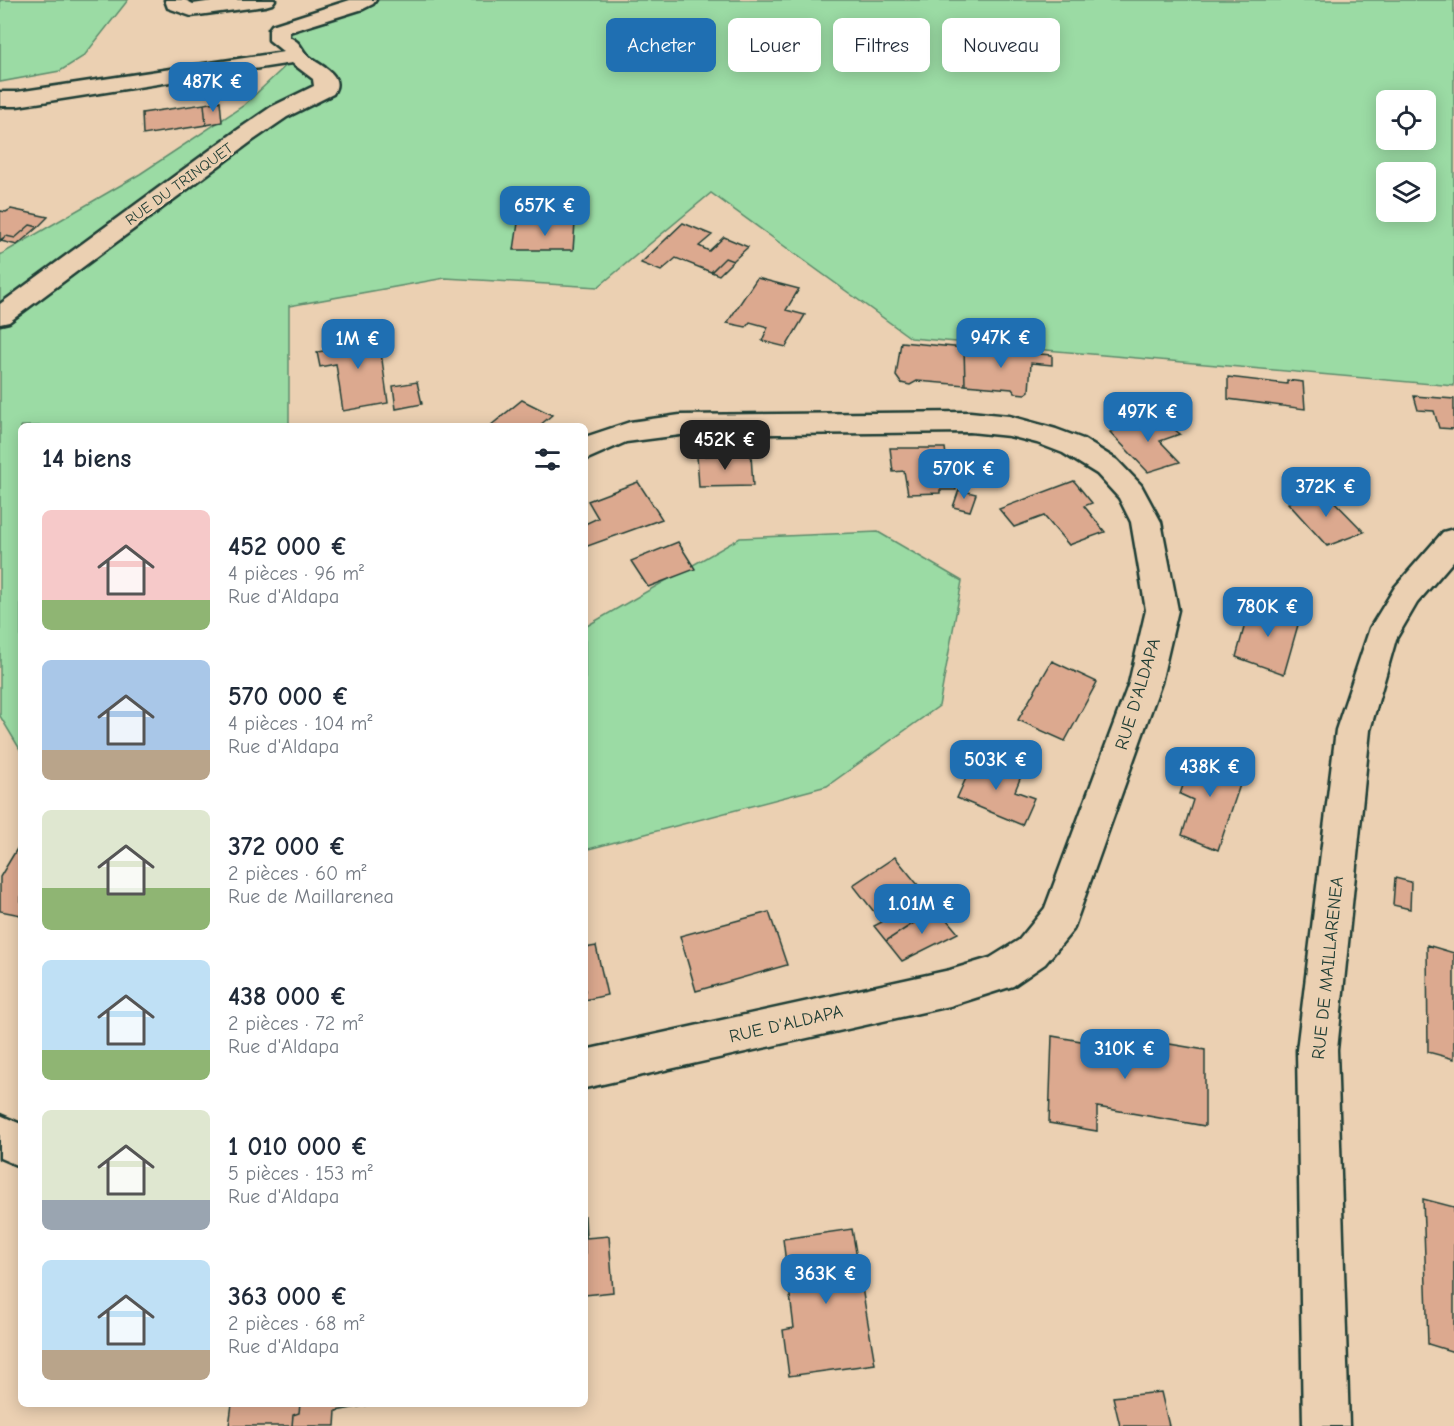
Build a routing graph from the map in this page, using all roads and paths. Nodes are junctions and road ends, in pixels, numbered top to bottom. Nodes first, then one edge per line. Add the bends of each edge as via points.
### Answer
1 (175, 0) edge
2 (265, 0) edge
3 (366, 0) edge
4 (296, 56) junction
5 (0, 99) edge
6 (0, 316) edge
7 (588, 448) edge
8 (1454, 540) edge
9 (588, 1068) edge
10 (0, 1135) edge
11 (18, 1145) edge
12 (1326, 1426) edge

1 - 2 street via 175,4 191,10
3 - 4 street via 279,29 279,40 293,47
4 - 5 street
4 - 6 street, RUE DU TRINQUET via 324,77 325,89 252,130
7 - 9 street, RUE D'ALDAPA via 602,439 636,429 680,425 970,422 1046,436 1073,446 1107,467 1131,492 1146,522 1162,610 1145,683 1060,918 1032,952 1000,973 950,988
8 - 12 street, RUE DE MAILLARENEA via 1406,595 1381,637 1353,730 1317,1050
10 - 11 street

